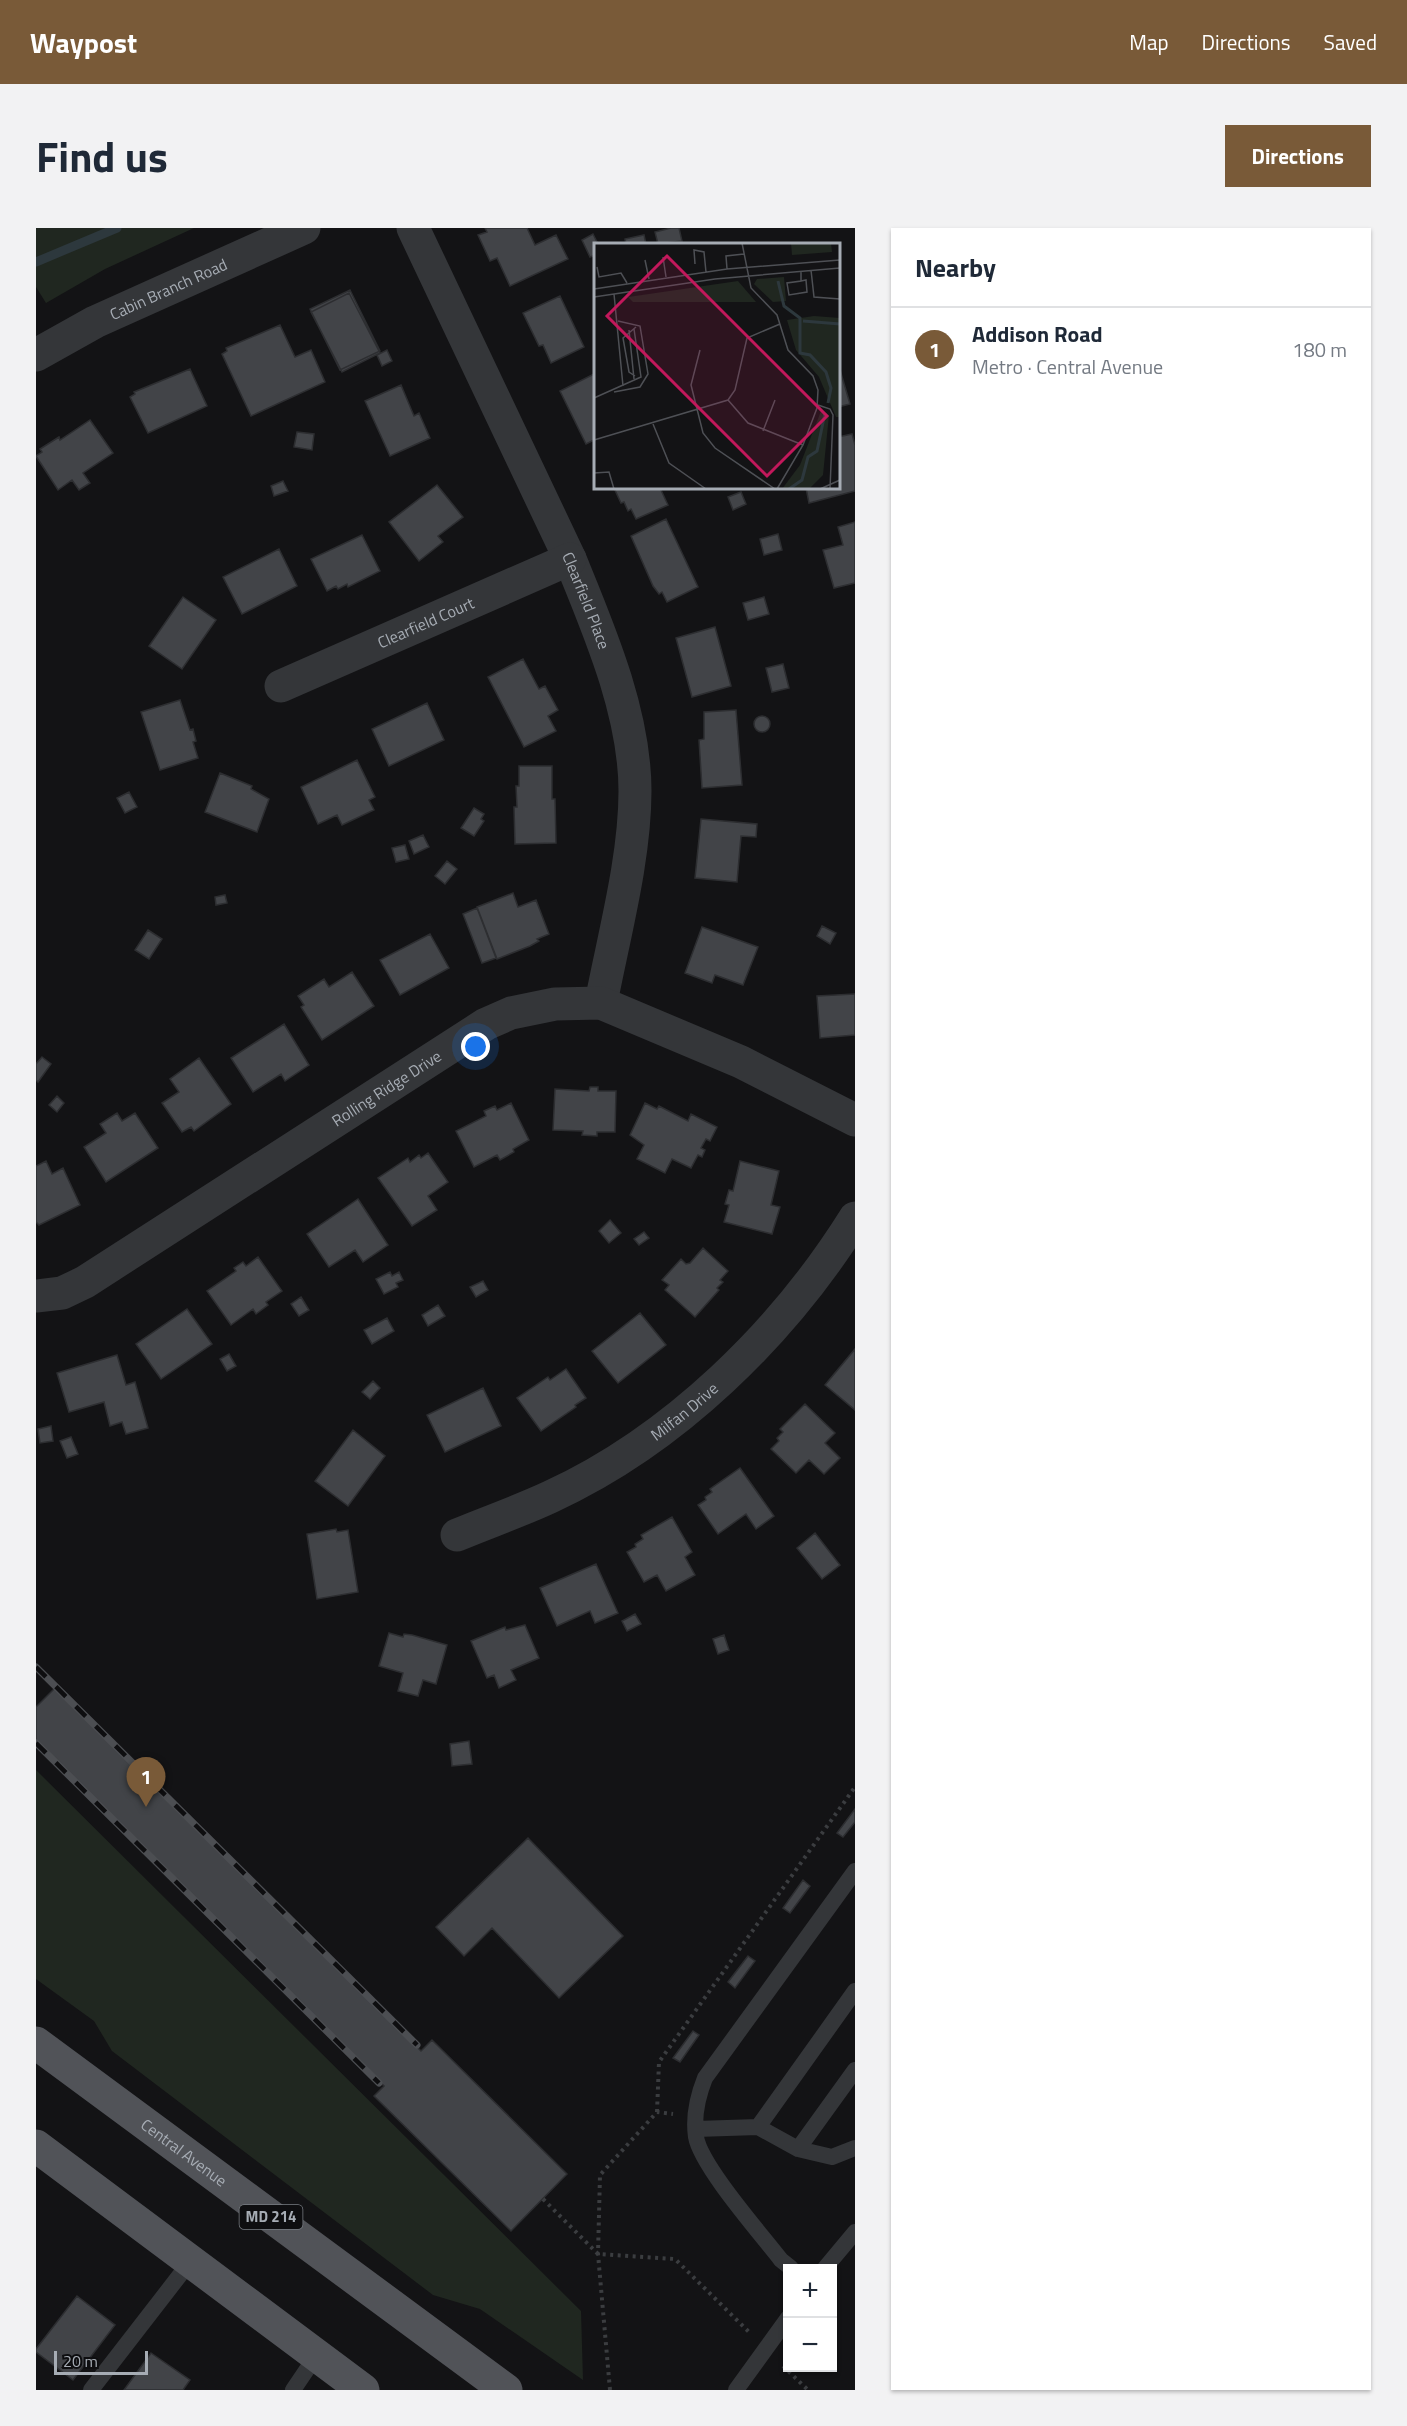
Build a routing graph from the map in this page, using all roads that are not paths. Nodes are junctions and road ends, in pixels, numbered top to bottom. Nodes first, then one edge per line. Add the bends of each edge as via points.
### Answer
1 (303, 228) edge
2 (413, 228) edge
3 (36, 355) edge
4 (570, 559) junction
5 (281, 686) dead end
6 (601, 1003) junction
7 (855, 1120) edge
8 (855, 1218) edge
9 (36, 1296) edge
10 (457, 1535) dead end
11 (855, 1871) edge
12 (855, 1990) edge
13 (36, 2043) edge
14 (855, 2070) edge
15 (695, 2122) junction
16 (758, 2127) junction
17 (36, 2146) edge
18 (855, 2148) edge
19 (798, 2149) junction
20 (855, 2232) edge
21 (190, 2262) junction
22 (787, 2264) edge
23 (828, 2264) edge
24 (783, 2325) edge
25 (316, 2356) junction
26 (91, 2390) edge
27 (293, 2390) edge
28 (363, 2390) edge
29 (506, 2390) edge
30 (736, 2390) edge

1 - 3 street, Cabin Branch Road via 95,322
2 - 4 street, Clearfield Place
4 - 5 street, Clearfield Court
4 - 6 street, Clearfield Place via 614,678 633,757 633,833
6 - 7 street, Rolling Ridge Drive via 741,1062
6 - 9 street, Rolling Ridge Drive via 555,1004 511,1013 486,1024 85,1282 62,1293
8 - 10 street, Milfan Drive via 778,1319 688,1409 620,1458 551,1497
11 - 15 lane via 705,2078 697,2099
12 - 16 lane
13 - 29 main road, Central Avenue / MD 214
14 - 19 lane
15 - 16 lane
15 - 22 lane via 697,2140 707,2162
16 - 19 lane
17 - 21 main road
18 - 19 lane via 832,2157
20 - 23 lane
21 - 25 main road
21 - 26 lane
24 - 30 lane
25 - 27 lane
25 - 28 main road

